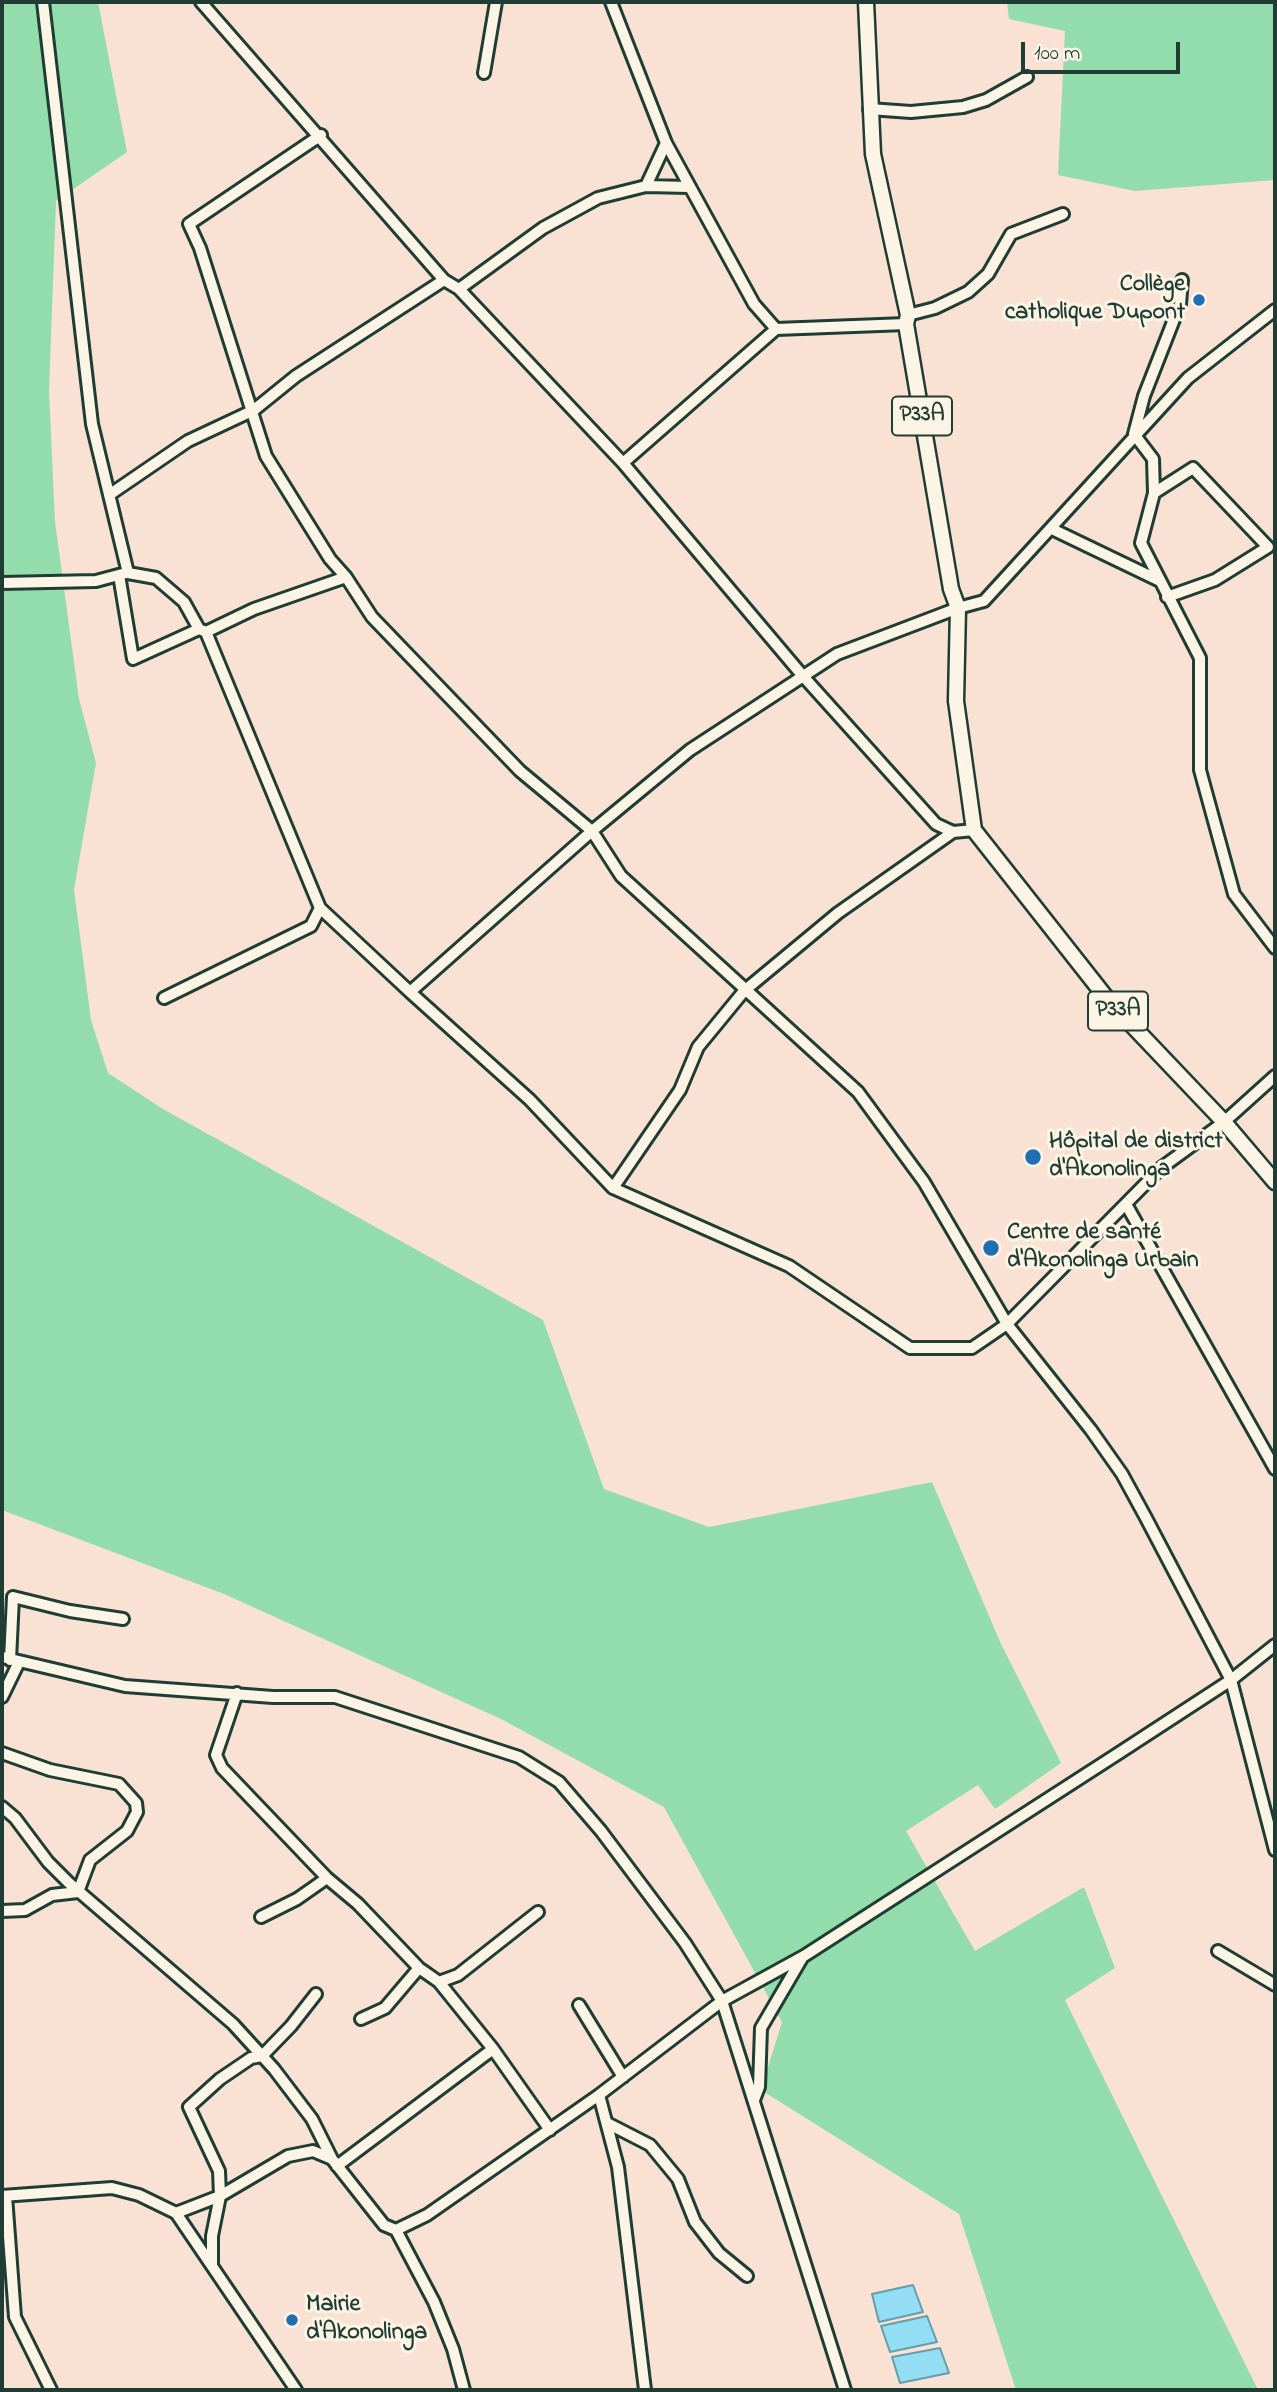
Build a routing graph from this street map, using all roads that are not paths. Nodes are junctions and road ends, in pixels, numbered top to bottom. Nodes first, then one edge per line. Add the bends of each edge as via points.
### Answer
1 (43, 2) edge
2 (201, 2) edge
3 (496, 2) edge
4 (611, 2) edge
5 (866, 2) edge
6 (484, 73) dead end
7 (1027, 77) dead end
8 (869, 109) junction
9 (321, 135) junction
10 (666, 144) junction
11 (646, 186) junction
12 (689, 187) junction
13 (1063, 214) dead end
14 (444, 280) junction
15 (1182, 280) dead end
16 (459, 289) junction
17 (1275, 310) edge
18 (907, 320) junction
19 (776, 329) junction
20 (254, 410) junction
21 (1135, 433) junction
22 (623, 463) junction
23 (1154, 493) junction
24 (109, 495) junction
25 (1052, 529) junction
26 (124, 574) junction
27 (346, 577) junction
28 (1158, 580) junction
29 (2, 583) edge
30 (1167, 597) junction
31 (958, 608) junction
32 (202, 631) junction
33 (802, 675) junction
34 (974, 830) junction
35 (592, 831) junction
36 (953, 832) junction
37 (320, 908) junction
38 (1275, 948) edge
39 (744, 991) junction
40 (410, 992) junction
41 (164, 998) dead end
42 (1275, 1076) edge
43 (1224, 1122) junction
44 (1275, 1182) edge
45 (613, 1188) junction
46 (1127, 1206) junction
47 (1007, 1324) junction
48 (1275, 1469) edge
49 (123, 1619) dead end
50 (1275, 1645) edge
51 (10, 1660) edge
52 (1231, 1680) junction
53 (237, 1693) junction
54 (2, 1698) edge
55 (2, 1754) edge
56 (2, 1807) edge
57 (1275, 1850) edge
58 (327, 1878) junction
59 (78, 1892) junction
60 (2, 1911) edge
61 (538, 1912) dead end
62 (261, 1917) dead end
63 (1219, 1951) dead end
64 (804, 1956) junction
65 (419, 1968) junction
66 (439, 1982) junction
67 (1275, 1985) edge
68 (316, 1994) dead end
69 (722, 2001) junction
70 (579, 2005) dead end
71 (361, 2019) dead end
72 (493, 2049) junction
73 (262, 2056) junction
74 (623, 2077) junction
75 (599, 2095) junction
76 (754, 2100) junction
77 (607, 2123) junction
78 (550, 2130) junction
79 (334, 2162) junction
80 (4, 2196) edge
81 (220, 2196) junction
82 (176, 2213) junction
83 (397, 2230) junction
84 (212, 2264) junction
85 (747, 2276) dead end
86 (51, 2390) edge
87 (296, 2390) edge
88 (464, 2390) edge
89 (645, 2390) edge
90 (845, 2390) edge

1 - 24 street via 92,424
2 - 9 street
3 - 6 street
4 - 10 street
5 - 8 main road, P33A
7 - 8 street via 963,107 911,112
8 - 18 main road, P33A via 873,153
9 - 14 street
9 - 20 street via 189,224
10 - 11 street
10 - 12 street
11 - 12 street
11 - 16 street via 598,198 543,228
12 - 19 street via 754,304
13 - 18 street via 1011,234 988,274 968,292
14 - 16 street
14 - 20 street via 296,376
15 - 21 street via 1180,304 1144,396
16 - 22 street
17 - 21 street via 1188,378
18 - 19 street
18 - 31 main road, P33A via 951,589
19 - 22 street
20 - 24 street via 188,441
20 - 27 street via 266,456
21 - 23 street via 1153,459
21 - 25 street
22 - 33 street
23 - 28 street via 1141,543
23 - 30 street via 1194,468 1268,547 1215,580
24 - 26 street
25 - 28 street
25 - 31 street via 984,601
26 - 29 street via 96,581
26 - 32 street via 156,578 184,602
26 - 32 street via 133,659
27 - 32 street
27 - 35 street via 372,617 501,752
28 - 30 street
30 - 38 street via 1200,659 1200,770 1234,894
31 - 33 street via 838,654
31 - 34 main road, P33A via 956,701
32 - 37 street
33 - 35 street via 690,750
33 - 36 street via 936,824
34 - 36 street
34 - 43 main road, P33A via 1108,1000
35 - 39 street via 621,876
35 - 40 street
36 - 39 street via 838,913
37 - 40 street
37 - 41 street via 311,926
39 - 45 street via 698,1048 680,1090
39 - 47 street via 858,1092 924,1182
40 - 45 street via 530,1100
42 - 43 street
43 - 44 main road, P33A
43 - 46 street via 1161,1168
45 - 47 street via 789,1266 910,1348 972,1348
46 - 47 street
46 - 48 street
47 - 52 street via 1122,1474
49 - 51 street via 13,1597
50 - 52 street
51 - 53 street via 125,1686
51 - 54 street
52 - 57 street
52 - 64 street
53 - 58 street via 217,1760
53 - 69 street via 335,1697 474,1741 544,1771 601,1830 685,1942
55 - 59 street via 50,1770 119,1784 136,1803 133,1825 90,1860
56 - 59 street
58 - 62 street
58 - 65 street
59 - 60 street via 52,1895 25,1910
59 - 73 street via 233,2024
61 - 66 street via 458,1975
63 - 67 street
64 - 69 street
64 - 76 street via 761,2028 759,2087
65 - 66 street
65 - 71 street via 385,2008
66 - 72 street
68 - 73 street
69 - 74 street
69 - 76 street
70 - 74 street
72 - 78 street
72 - 79 street
73 - 79 street via 312,2119
73 - 81 street via 251,2058 220,2079 189,2107 219,2171
74 - 75 street
75 - 77 street
75 - 78 street
76 - 90 street
77 - 85 street via 650,2145 678,2179 695,2222 719,2253
77 - 89 street via 618,2167
78 - 83 street via 427,2215
79 - 81 street via 313,2151 288,2156
79 - 83 street via 384,2225
80 - 82 street via 112,2188 139,2194
80 - 86 street via 15,2317
81 - 82 street
81 - 84 street
82 - 84 street
83 - 88 street via 434,2302
84 - 87 street

